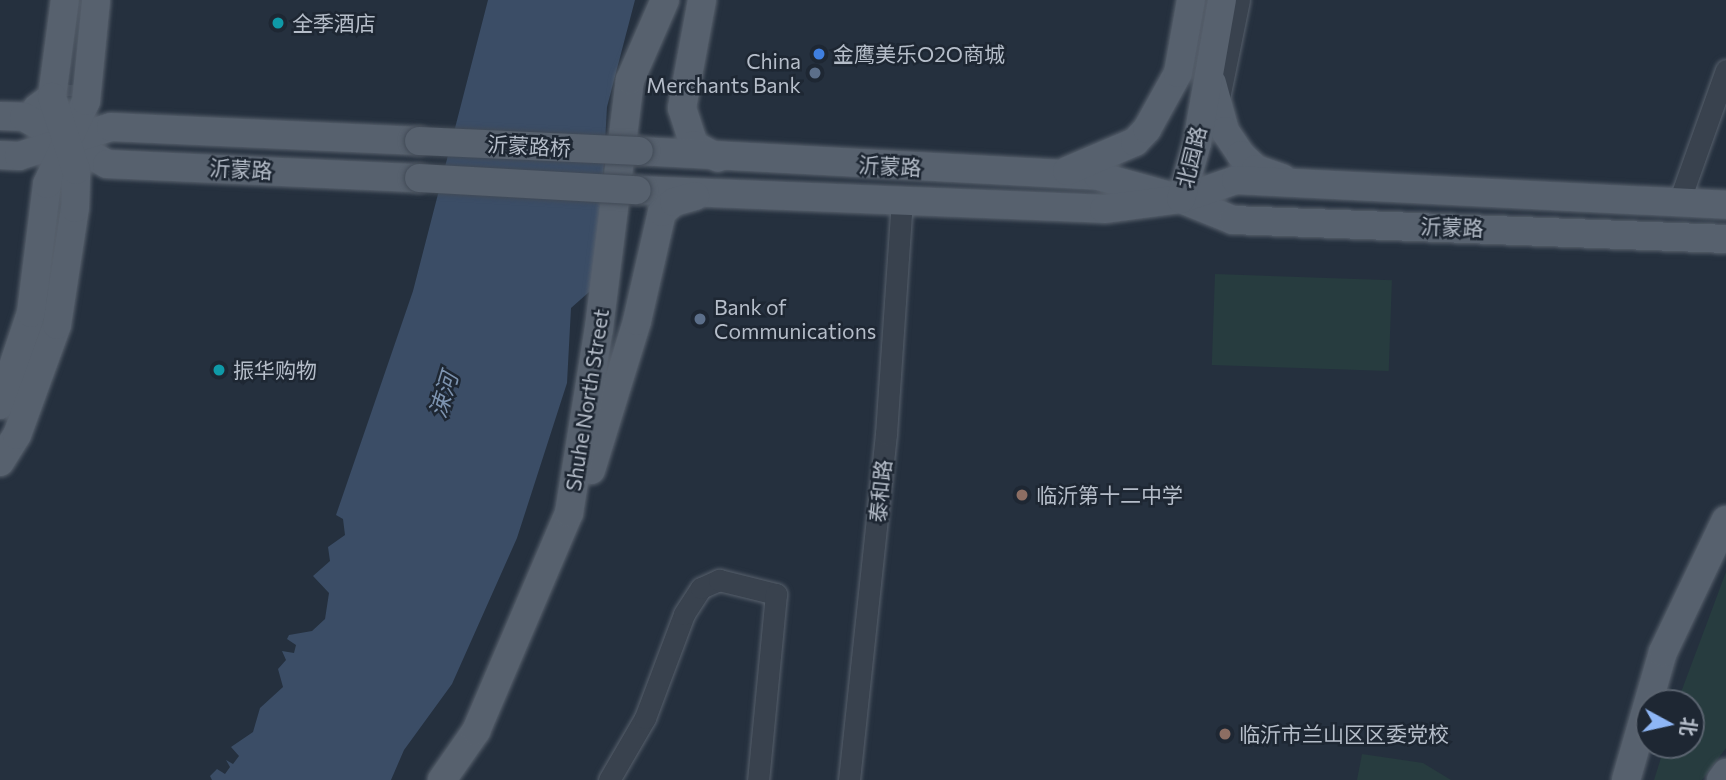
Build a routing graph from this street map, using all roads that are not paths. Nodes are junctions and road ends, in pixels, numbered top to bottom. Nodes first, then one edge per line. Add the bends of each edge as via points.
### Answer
1 (65, 0) edge
2 (80, 0) edge
3 (96, 0) edge
4 (666, 0) edge
5 (696, 0) edge
6 (702, 0) edge
7 (1191, 0) edge
8 (1205, 0) edge
9 (1222, 0) edge
10 (1239, 0) edge
11 (1209, 70) junction
12 (1726, 70) edge
13 (62, 91) junction
14 (1217, 108) junction
15 (12, 117) edge
16 (68, 141) junction
17 (419, 141) joint
18 (639, 151) junction
19 (9, 156) edge
20 (718, 158) junction
21 (107, 164) junction
22 (1058, 174) junction
23 (419, 178) joint
24 (1295, 183) junction
25 (62, 190) junction
26 (637, 190) junction
27 (706, 193) junction
28 (1181, 199) junction
29 (902, 202) junction
30 (1679, 202) junction
31 (1722, 204) edge
32 (1674, 235) junction
33 (1726, 239) edge
34 (1726, 249) edge
35 (599, 328) junction
36 (0, 405) edge
37 (0, 437) edge
38 (0, 462) edge
39 (569, 513) junction
40 (1726, 520) edge
41 (1726, 774) edge
42 (442, 780) edge
43 (609, 780) edge
44 (758, 780) edge
45 (849, 780) edge
46 (1626, 780) edge
47 (1721, 780) edge

1 - 13 main road
2 - 13 main road
3 - 16 main road via 86,101
4 - 35 main road, Shuhe North Street via 630,80
5 - 18 main road via 672,134
6 - 20 main road via 682,108 694,145
7 - 22 main road via 1178,72 1147,129 1135,142
8 - 28 main road, 北园路 via 1180,141
9 - 11 main road, 北园路
10 - 14 street
11 - 14 main road
11 - 28 main road, 北园路
12 - 30 street
13 - 15 main road
13 - 16 main road
14 - 24 main road via 1224,131 1249,162
15 - 16 main road, 沂蒙路
16 - 17 main road, 沂蒙路 via 111,127
16 - 19 main road, 沂蒙路
16 - 21 main road, 沂蒙路
16 - 25 main road
17 - 18 main road, 沂蒙路桥, bridge
18 - 20 main road, 沂蒙路
19 - 25 main road
20 - 22 main road, 沂蒙路
21 - 23 main road, 沂蒙路
21 - 25 main road
22 - 28 main road, 沂蒙路 via 1098,176
23 - 26 main road, 沂蒙路桥, bridge
24 - 28 main road, 沂蒙路 via 1236,180
24 - 30 main road, 沂蒙路
25 - 36 main road via 31,313
25 - 37 main road via 46,305 29,371
25 - 38 main road via 57,325 17,435
26 - 27 main road, 沂蒙路
26 - 35 main road via 651,211 652,223 622,351 612,353
27 - 29 main road, 沂蒙路
27 - 39 main road via 674,202 662,212 637,321 586,485
28 - 29 main road, 沂蒙路 via 1104,209
28 - 32 main road, 沂蒙路 via 1233,220
29 - 45 street, 泰和路 via 886,433
30 - 31 main road, 沂蒙路
32 - 33 main road, 沂蒙路
32 - 34 main road
35 - 39 main road, Shuhe North Street
39 - 42 main road, Shuhe North Street via 477,732
40 - 46 main road via 1662,652
41 - 47 main road
43 - 44 street via 645,718 684,614 701,588 719,580 776,594

